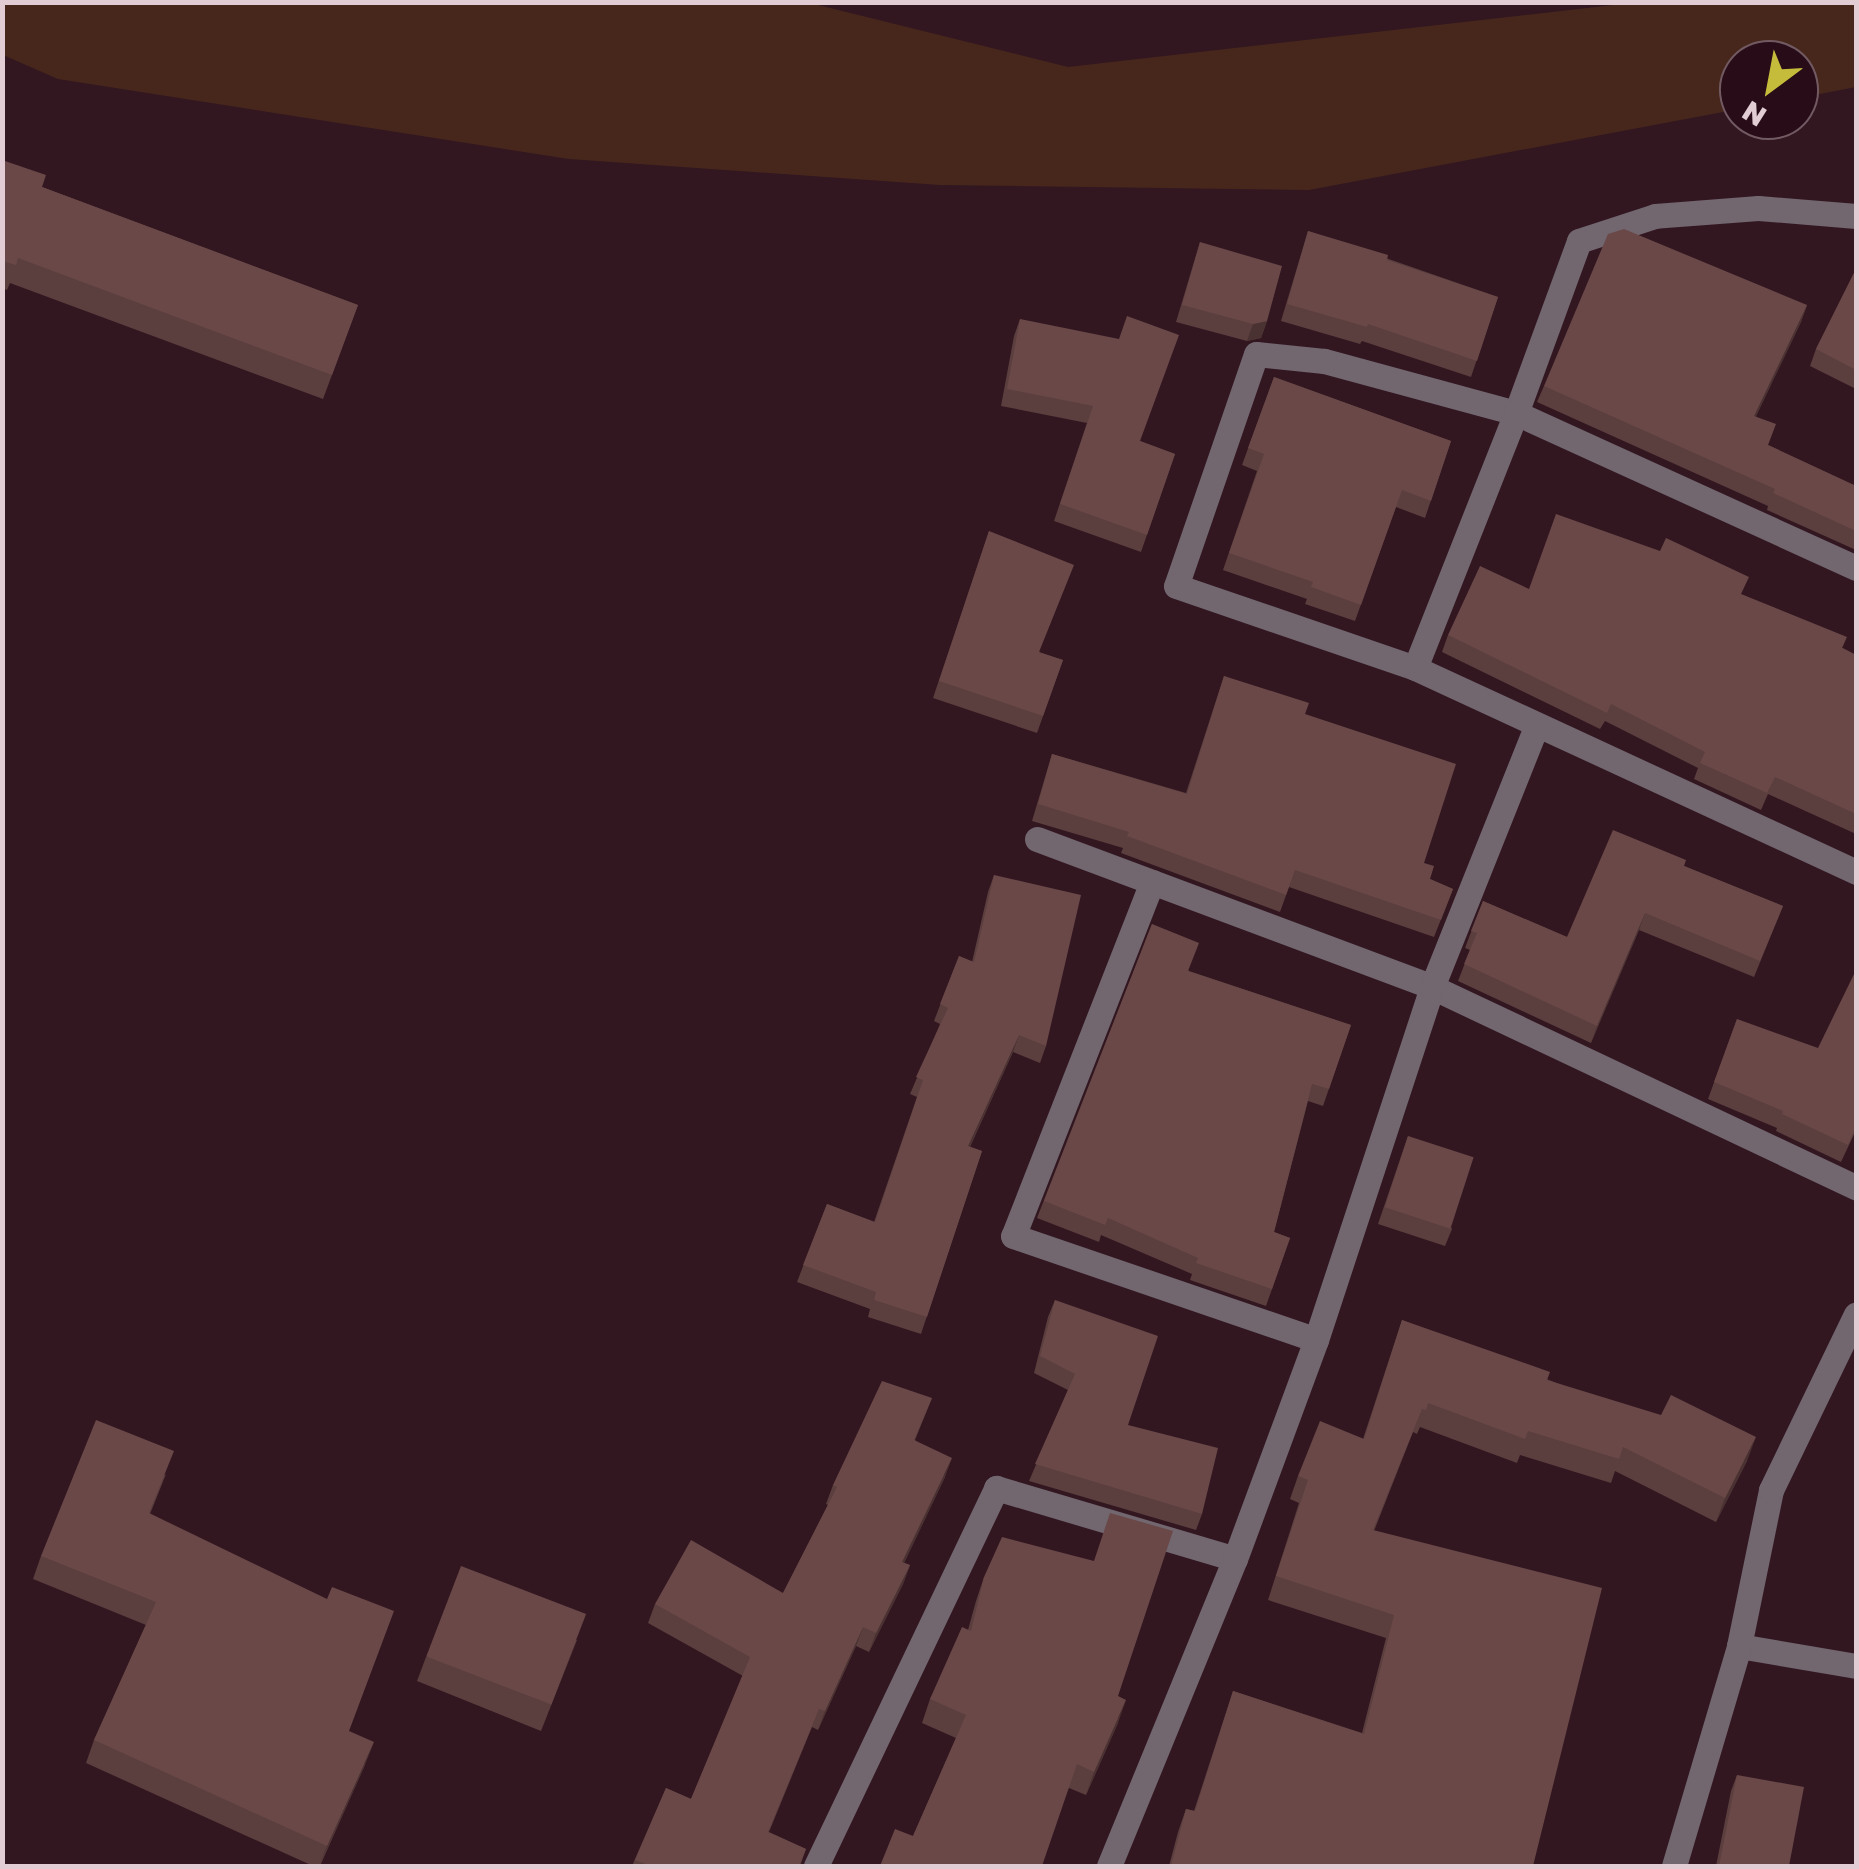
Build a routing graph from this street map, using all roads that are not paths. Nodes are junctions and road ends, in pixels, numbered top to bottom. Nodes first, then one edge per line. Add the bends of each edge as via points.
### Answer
1 (1856, 216) edge
2 (1516, 413) junction
3 (1856, 568) edge
4 (1414, 668) junction
5 (1537, 725) junction
6 (1038, 839) dead end
7 (1856, 872) edge
8 (1152, 882) junction
9 (1432, 987) junction
10 (1856, 1187) edge
11 (1856, 1314) edge
12 (1316, 1340) junction
13 (1235, 1559) junction
14 (1740, 1646) junction
15 (1856, 1666) edge
16 (816, 1866) edge
17 (1109, 1866) edge
18 (1674, 1866) edge

1 - 2 street via 1758,208 1655,216 1579,241
2 - 3 street
2 - 4 street
2 - 4 street via 1324,361 1256,354 1176,586
4 - 5 street
5 - 7 street
5 - 9 street
6 - 8 street
8 - 9 street
8 - 12 street via 1013,1236
9 - 10 street
9 - 12 street
11 - 14 street via 1771,1490
12 - 13 street
13 - 16 street via 996,1488
13 - 17 street
14 - 15 street
14 - 18 street

